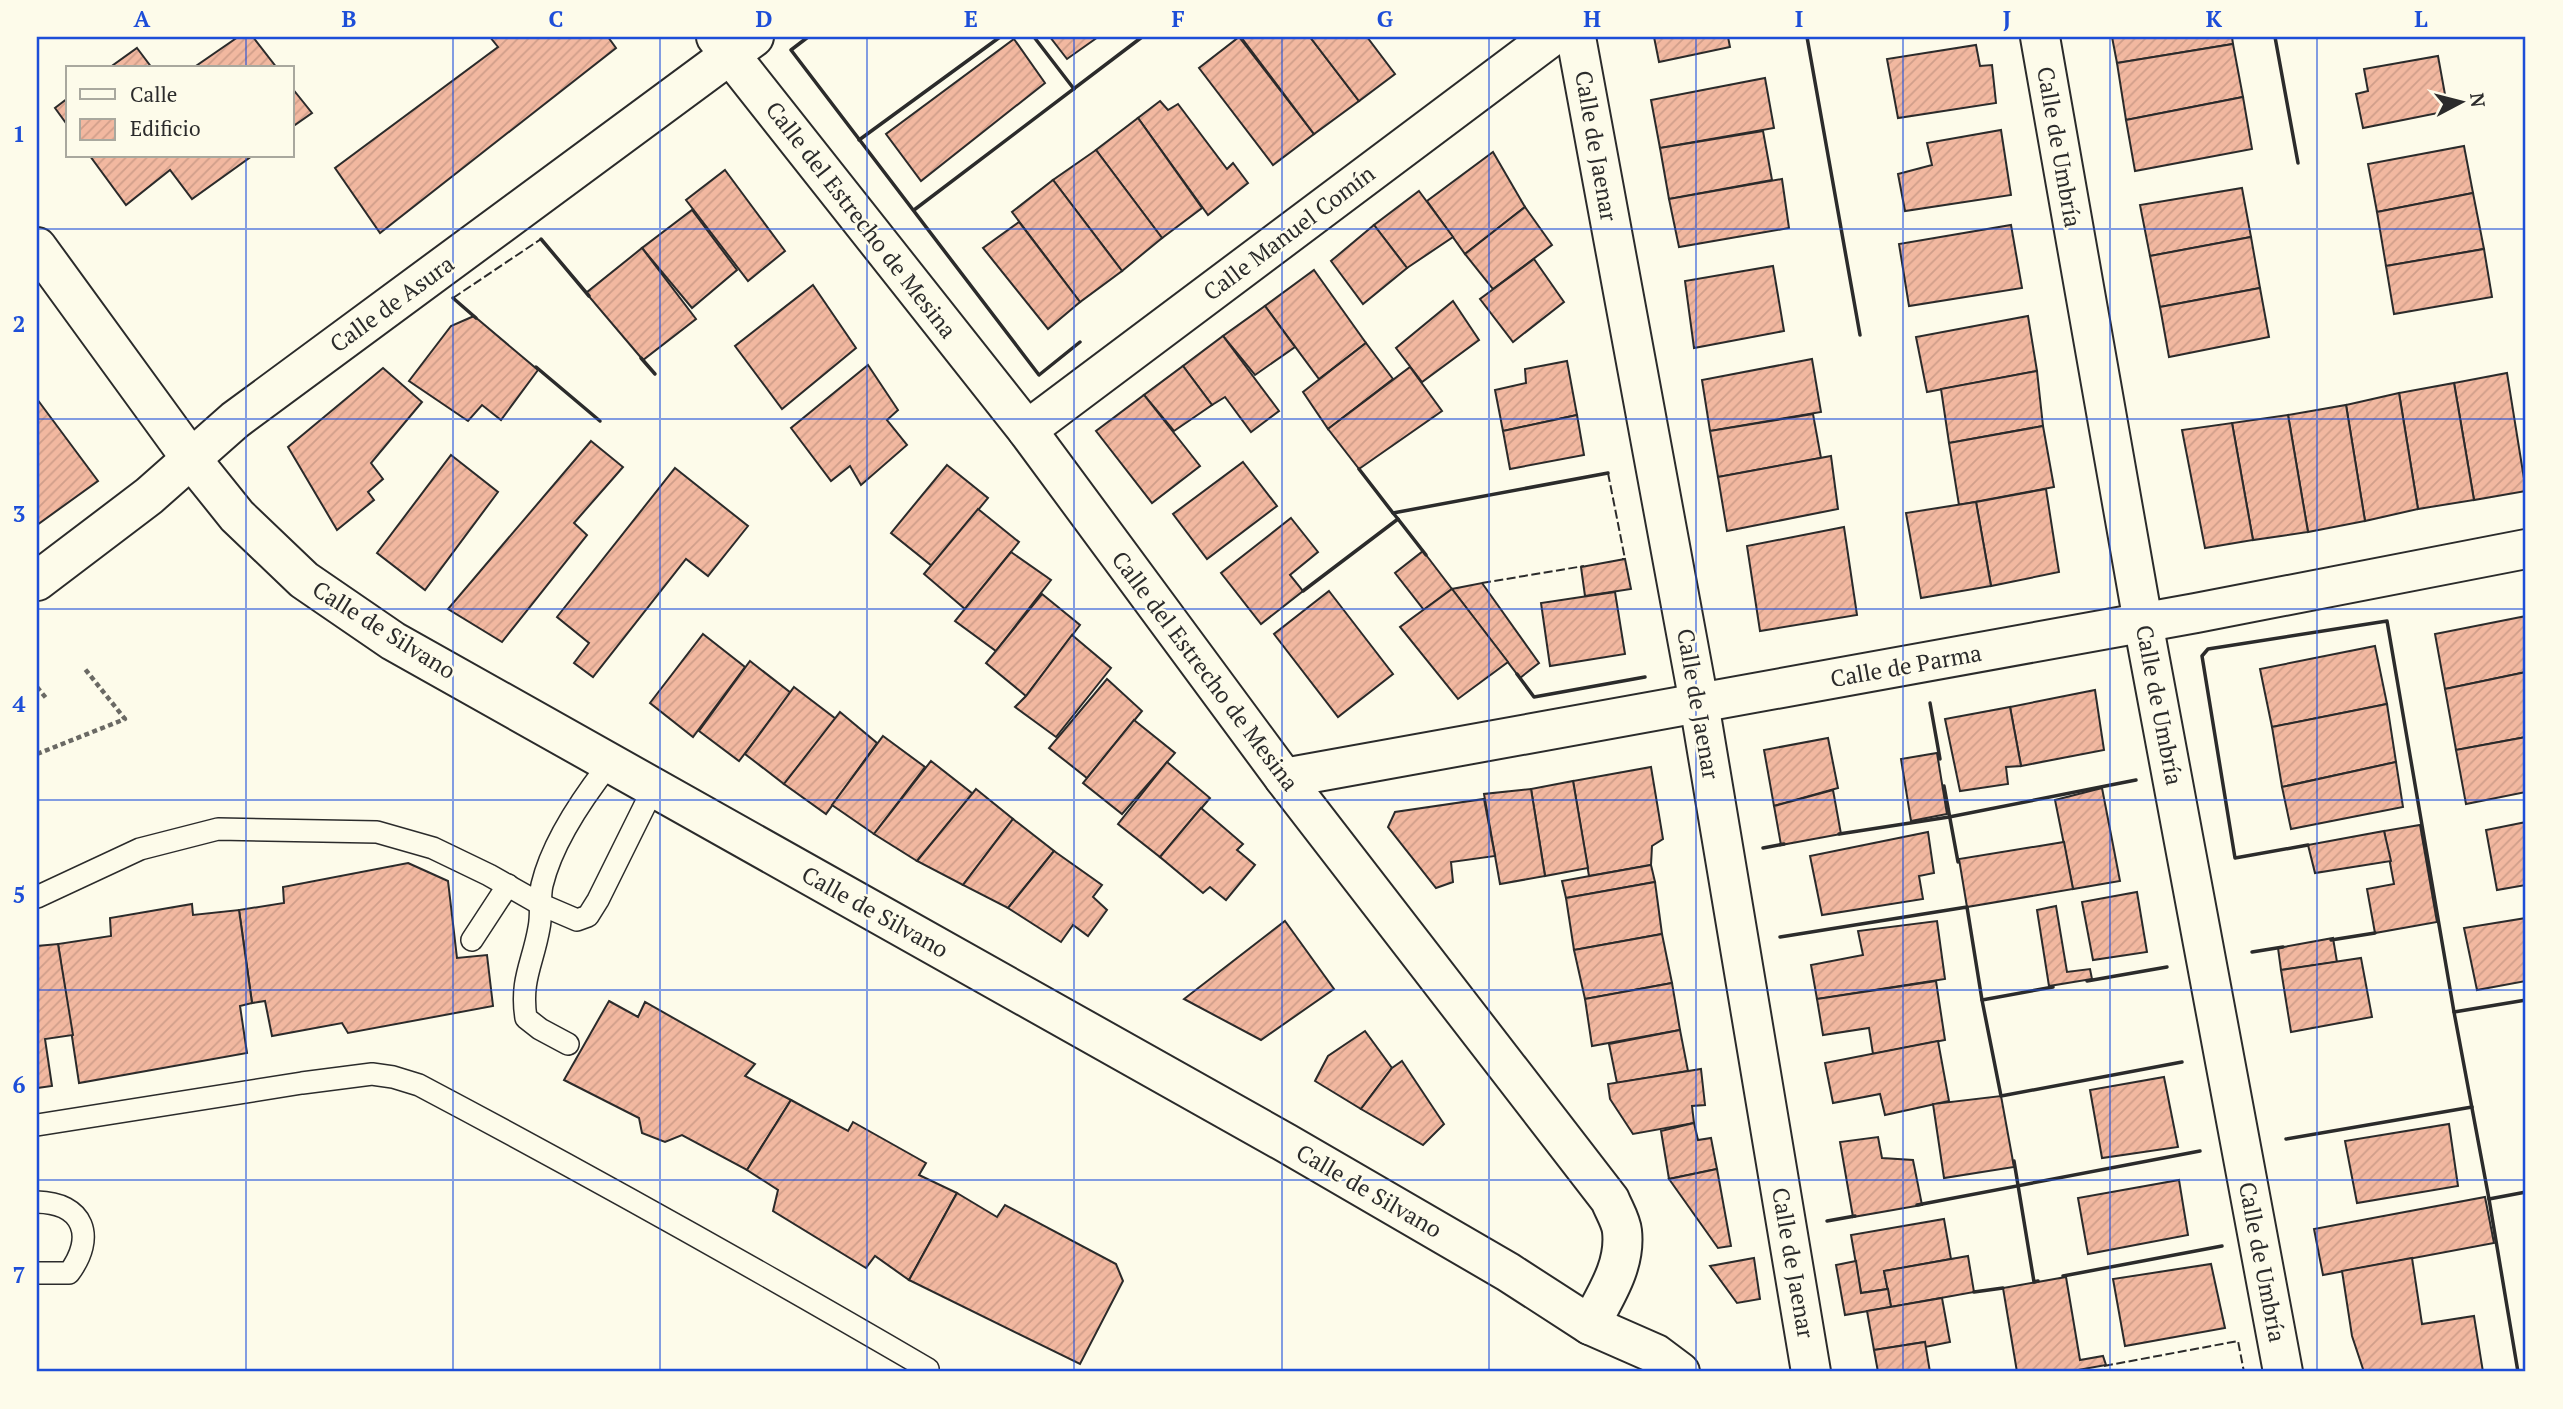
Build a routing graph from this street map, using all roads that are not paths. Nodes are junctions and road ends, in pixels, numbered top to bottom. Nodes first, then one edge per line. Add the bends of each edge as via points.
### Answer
1 (1551, 37) edge
2 (1576, 37) edge
3 (2040, 37) edge
4 (733, 43) edge
5 (37, 247) edge
6 (1027, 429) junction
7 (192, 460) junction
8 (2526, 550) edge
9 (37, 580) edge
10 (2143, 622) junction
11 (1699, 704) junction
12 (610, 763) junction
13 (1284, 778) junction
14 (654, 787) junction
15 (508, 886) junction
16 (37, 897) edge
17 (542, 905) junction
18 (472, 940) dead end
19 (568, 1044) dead end
20 (37, 1125) edge
21 (37, 1202) edge
22 (37, 1273) edge
23 (1590, 1325) junction
24 (928, 1369) dead end
25 (1629, 1372) edge
26 (1680, 1372) edge
27 (1811, 1372) edge
28 (2283, 1372) edge

1 - 6 street, Calle Manuel Comín
2 - 11 street, Calle de Jaenar
3 - 10 street, Calle de Umbría
4 - 6 street, Calle del Estrecho de Mesina
4 - 7 street, Calle de Asura via 235,420
5 - 7 street, Calle de Silvano
6 - 13 street, Calle del Estrecho de Mesina
7 - 9 street, Calle de Asura
7 - 12 street, Calle de Silvano via 237,516 304,579 393,641
8 - 10 street, Calle de Parma
10 - 11 street, Calle de Parma
10 - 28 street, Calle de Umbría
11 - 13 street, Calle de Parma
11 - 27 street, Calle de Jaenar
12 - 14 street, Calle de Silvano
12 - 17 lane via 589,789 557,846 541,887
13 - 23 street, Calle del Estrecho de Mesina via 1610,1200 1622,1229 1622,1248 1616,1275
14 - 17 lane via 588,916 577,920
14 - 23 street, Calle de Silvano via 1286,1143
15 - 16 lane via 433,848 377,832 218,829 140,849
15 - 17 lane
15 - 18 lane
17 - 19 lane via 523,999 526,1018
20 - 24 lane via 372,1074 393,1077 419,1085 589,1175
21 - 22 lane via 69,1209 80,1221 83,1240 78,1262 69,1273
23 - 25 street, Calle de Silvano
23 - 26 street, Calle de Silvano via 1656,1354

